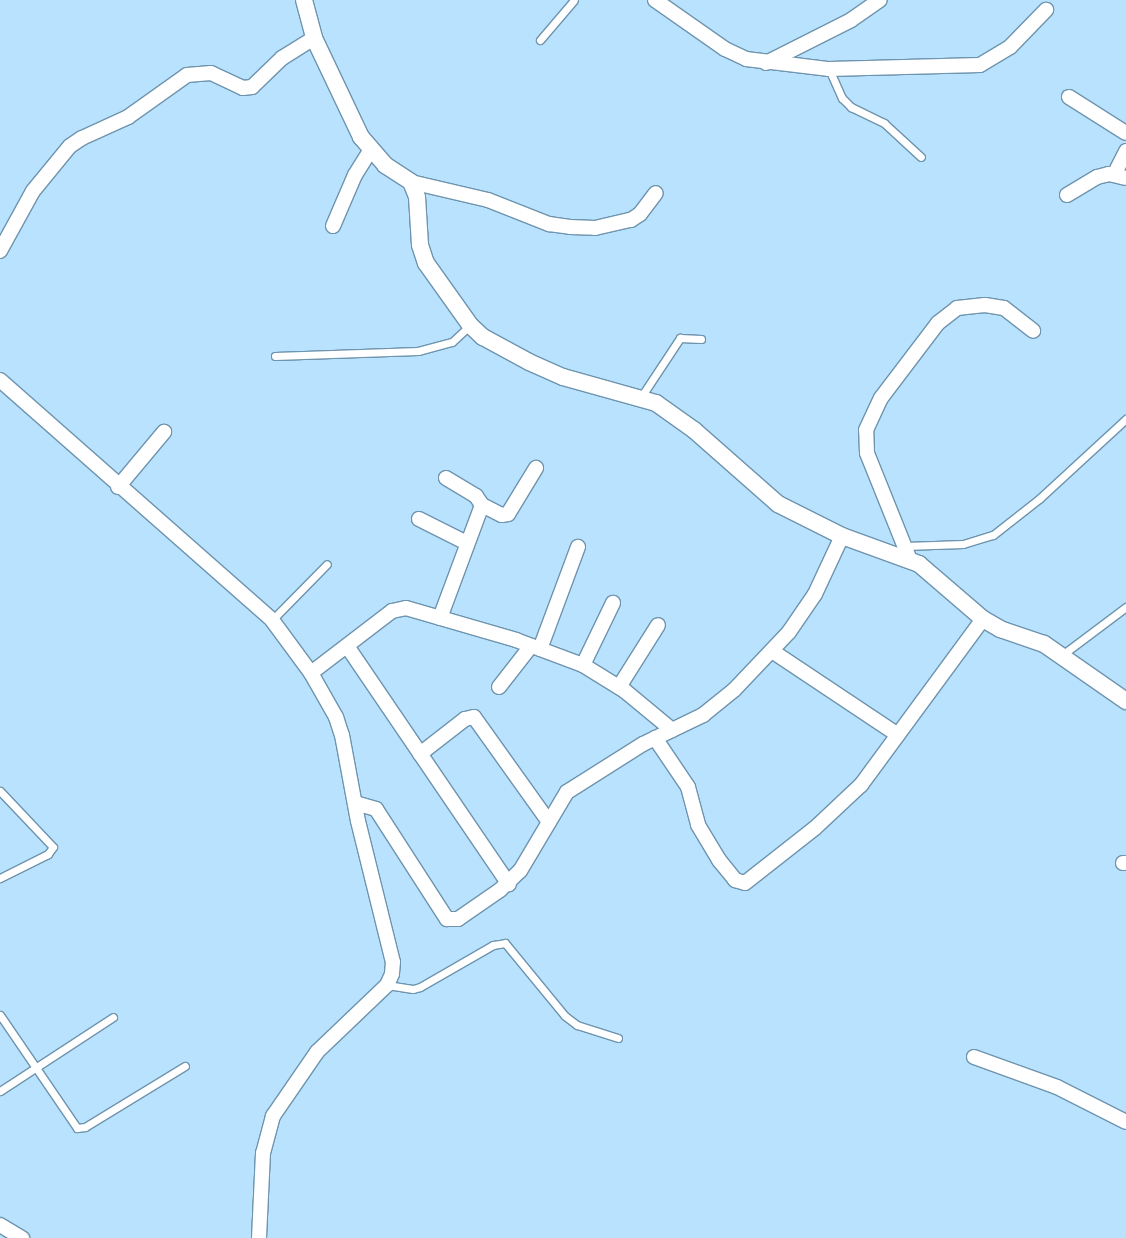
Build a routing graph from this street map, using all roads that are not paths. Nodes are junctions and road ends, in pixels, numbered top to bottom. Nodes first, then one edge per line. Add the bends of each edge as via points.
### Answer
1 (304, 0) edge
2 (574, 0) edge
3 (655, 0) edge
4 (880, 0) edge
5 (1046, 10) dead end
6 (314, 38) junction
7 (540, 40) dead end
8 (766, 63) junction
9 (829, 69) junction
10 (1069, 97) dead end
11 (1126, 133) edge
12 (370, 151) junction
13 (1126, 152) edge
14 (921, 157) dead end
15 (1120, 176) edge
16 (411, 182) junction
17 (656, 193) dead end
18 (1067, 195) dead end
19 (334, 226) dead end
20 (0, 251) edge
21 (470, 325) junction
22 (1034, 331) dead end
23 (701, 339) dead end
24 (275, 356) dead end
25 (0, 380) edge
26 (642, 397) junction
27 (1126, 420) edge
28 (164, 432) dead end
29 (536, 468) dead end
30 (446, 478) dead end
31 (118, 487) junction
32 (482, 505) junction
33 (420, 519) dead end
34 (842, 536) junction
35 (467, 543) junction
36 (578, 547) dead end
37 (907, 553) junction
38 (327, 564) dead end
39 (613, 604) dead end
40 (1126, 607) edge
41 (440, 618) junction
42 (983, 619) junction
43 (272, 620) junction
44 (658, 625) dead end
45 (347, 646) junction
46 (535, 647) junction
47 (772, 650) junction
48 (1062, 655) junction
49 (583, 665) junction
50 (311, 673) junction
51 (499, 687) dead end
52 (619, 687) junction
53 (1126, 701) edge
54 (672, 730) junction
55 (898, 735) junction
56 (655, 738) junction
57 (420, 754) junction
58 (0, 791) edge
59 (355, 803) junction
60 (549, 822) junction
61 (0, 878) edge
62 (509, 884) junction
63 (388, 985) junction
64 (0, 1015) edge
65 (113, 1017) dead end
66 (618, 1038) dead end
67 (974, 1057) dead end
68 (185, 1066) dead end
69 (34, 1068) junction
70 (0, 1091) edge
71 (1126, 1122) edge
72 (0, 1225) edge
73 (22, 1238) edge
74 (259, 1238) edge

1 - 6 street
2 - 7 lane
3 - 8 street via 725,49
4 - 8 street via 852,20
5 - 9 street via 1010,47 980,65
6 - 12 street
6 - 20 street via 282,58 252,87 243,88 211,73 187,75 128,118 76,142 33,191
8 - 9 street
9 - 14 lane via 850,108 884,123
10 - 11 street
12 - 16 street
12 - 19 street via 355,175
13 - 15 street
15 - 18 street via 1097,177
16 - 17 street via 482,198 549,224 570,227 602,227 631,220 640,214
16 - 21 street via 417,197 420,245 426,263
21 - 24 lane via 452,342 418,351
21 - 26 street via 483,337 563,377
22 - 37 street via 1004,308 957,308 938,323 881,398 866,430 865,440
23 - 26 lane via 685,336 676,342
25 - 31 street
26 - 34 street via 694,430 778,504
27 - 37 lane via 1040,498 993,535 963,544
28 - 31 street
29 - 32 street via 508,514 502,515
30 - 32 street via 476,496
31 - 43 street
32 - 35 street
33 - 35 street
34 - 37 street
34 - 47 street via 815,594
35 - 41 street
36 - 46 street
37 - 42 street
38 - 43 lane
39 - 49 street
40 - 48 lane
41 - 45 street via 398,609
41 - 46 street
42 - 48 street via 1000,629 1044,644
42 - 55 street
43 - 50 street
44 - 52 street
45 - 50 street
45 - 57 street
46 - 49 street
46 - 51 street
47 - 54 street via 715,707
47 - 55 street
48 - 53 street
49 - 52 street
50 - 59 street via 339,726
52 - 54 street
54 - 56 street
55 - 56 street via 845,801 745,884 735,880 719,860 698,825 688,787
56 - 60 street via 578,783 567,792
57 - 60 street via 464,719 474,718
57 - 62 street
58 - 61 lane via 53,847 48,854
59 - 62 street via 369,806 381,816 450,921
59 - 63 street via 392,962
60 - 62 street
63 - 66 lane via 420,987 485,949 505,943 564,1016 577,1025
63 - 74 street via 318,1052 273,1116 263,1153
64 - 69 lane
65 - 69 lane
67 - 71 street via 1057,1087
68 - 69 lane via 85,1127 77,1128
69 - 70 lane
72 - 73 street

